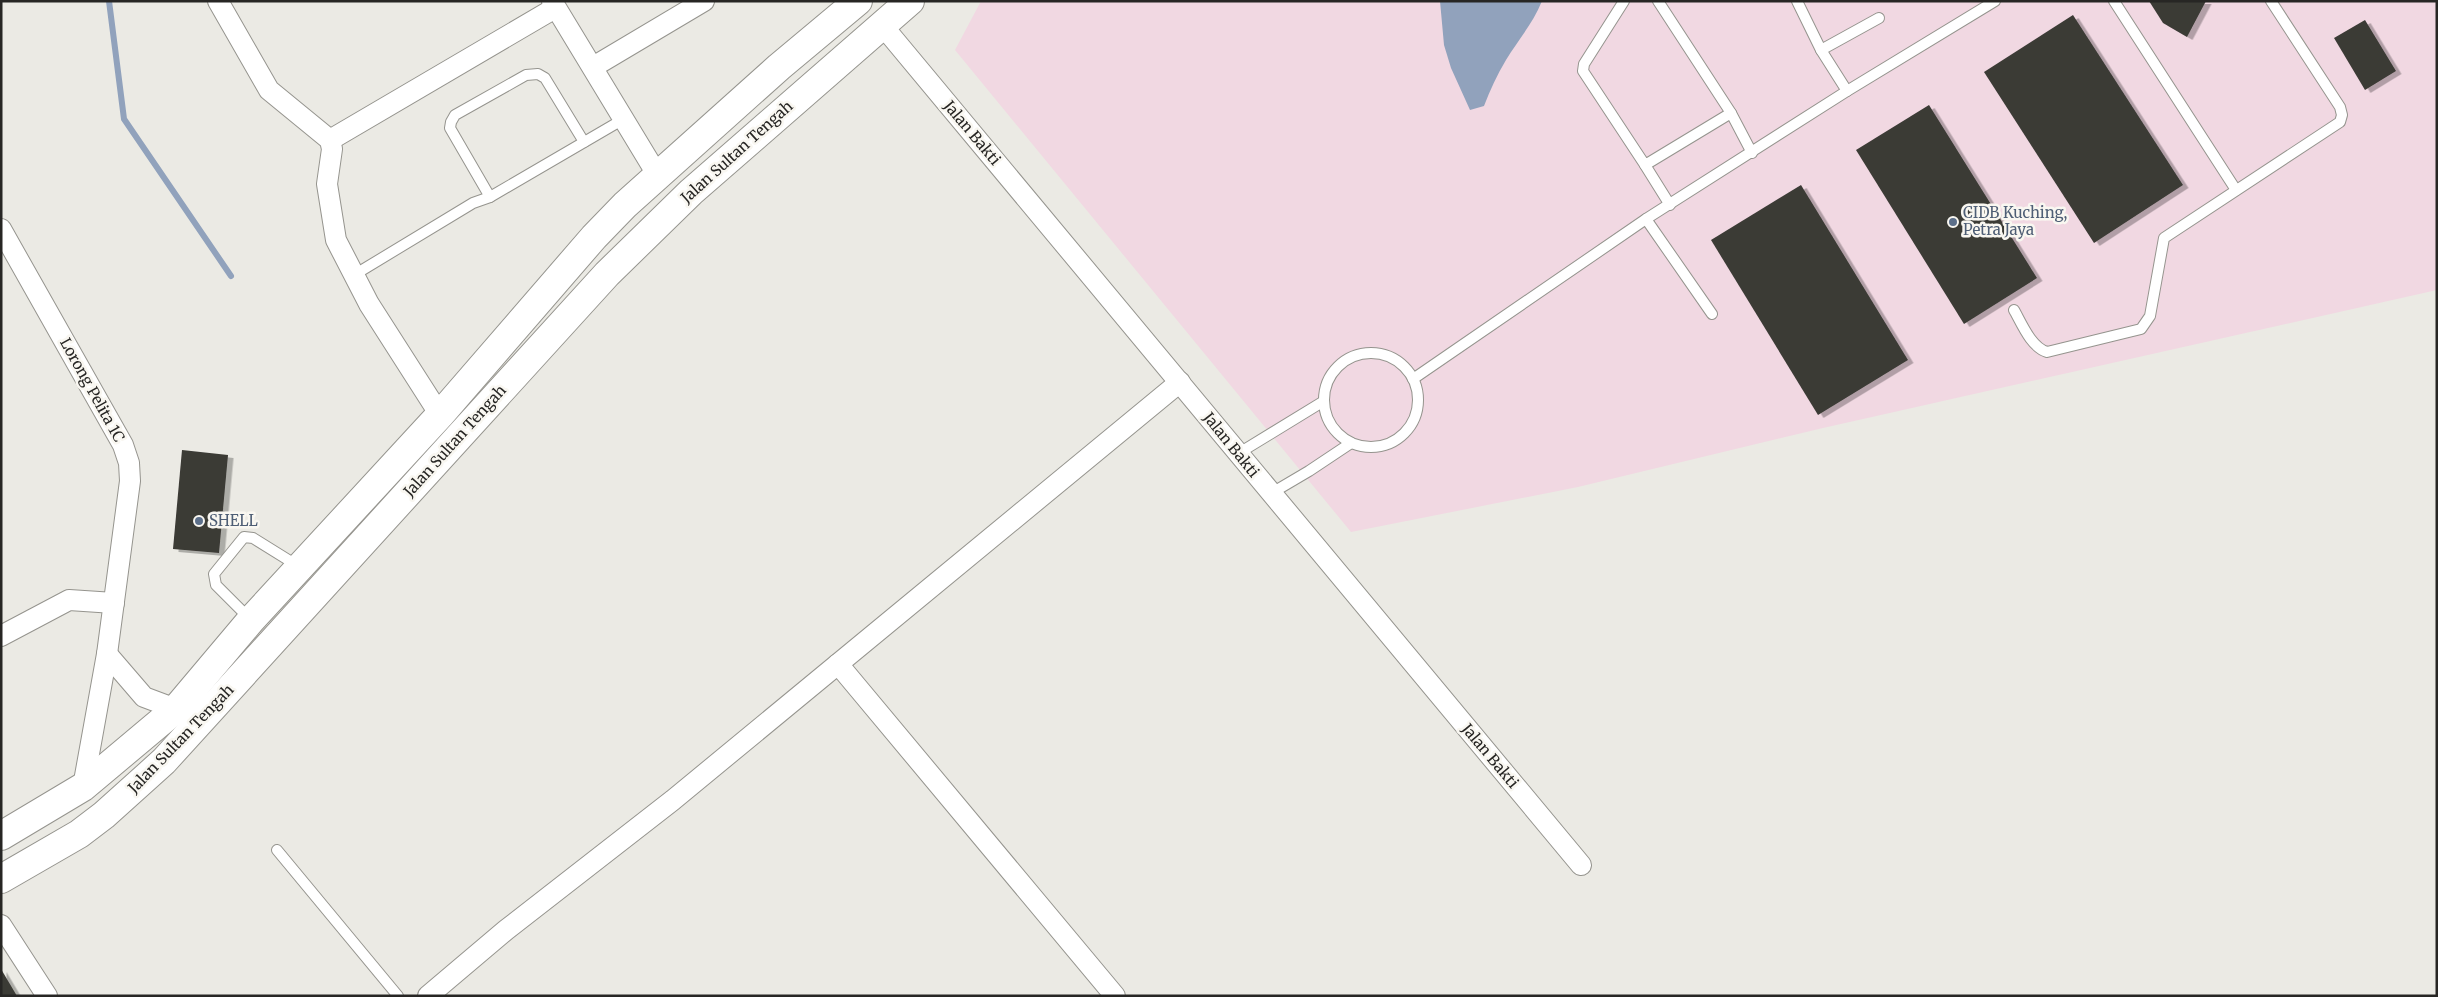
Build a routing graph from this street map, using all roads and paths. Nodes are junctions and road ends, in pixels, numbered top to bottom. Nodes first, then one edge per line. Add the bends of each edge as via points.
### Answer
1 (218, 1) edge
2 (704, 1) edge
3 (858, 1) edge
4 (910, 1) edge
5 (1624, 1) edge
6 (1658, 1) edge
7 (1797, 1) edge
8 (1995, 1) edge
9 (2114, 1) edge
10 (2271, 1) edge
11 (553, 5) edge
12 (1879, 18) dead end
13 (882, 24) junction
14 (1820, 50) junction
15 (593, 67) junction
16 (1847, 91) junction
17 (1731, 113) junction
18 (622, 120) junction
19 (330, 140) junction
20 (584, 142) junction
21 (1752, 153) junction
22 (1644, 165) junction
23 (658, 176) junction
24 (2236, 190) junction
25 (490, 197) junction
26 (1670, 205) junction
27 (1646, 220) junction
28 (1, 229) edge
29 (354, 275) junction
30 (2014, 310) dead end
31 (1712, 314) dead end
32 (1413, 379) junction
33 (1180, 382) junction
34 (1324, 401) junction
35 (440, 415) junction
36 (1351, 443) junction
37 (1239, 453) junction
38 (1270, 494) junction
39 (301, 568) junction
40 (114, 603) junction
41 (251, 620) junction
42 (1, 636) edge
43 (107, 654) junction
44 (838, 664) junction
45 (176, 709) junction
46 (83, 787) junction
47 (1, 836) edge
48 (277, 850) dead end
49 (1581, 865) dead end
50 (1, 879) edge
51 (3, 931) edge
52 (47, 996) edge
53 (398, 996) edge
54 (428, 996) edge
55 (1115, 996) edge

1 - 19 street via 269,90
2 - 15 street
3 - 23 main road, Jalan Sultan Tengah
4 - 13 main road, Jalan Sultan Tengah
5 - 22 lane via 1584,64 1583,71
6 - 17 lane
7 - 14 lane
8 - 16 lane
9 - 24 lane
10 - 24 lane via 2340,107 2342,115 2334,127
11 - 15 street
11 - 19 street
12 - 14 lane
13 - 33 street, Jalan Bakti
13 - 50 main road, Jalan Sultan Tengah via 691,192 608,274 164,761 79,834
14 - 16 lane
15 - 18 street
16 - 21 lane
17 - 21 lane
17 - 22 lane
18 - 20 lane
18 - 23 street
19 - 29 street via 332,149 327,184 336,240
20 - 25 lane
20 - 25 lane via 545,78 538,74 526,75 455,116 450,128
21 - 26 lane
22 - 26 lane
23 - 35 main road, Jalan Sultan Tengah via 594,237
24 - 30 lane via 2164,238 2150,316 2141,329 2048,352 2035,344
25 - 29 lane
26 - 27 lane
27 - 31 lane
27 - 32 lane
28 - 40 street, Lorong Pelita 1C via 123,444 130,481
29 - 35 street
32 - 34 lane via 1404,366 1391,358 1376,353 1360,355 1334,371
32 - 36 lane via 1418,395 1417,412 1399,439 1383,446 1366,447
33 - 37 street, Jalan Bakti
33 - 44 street
34 - 36 lane via 1336,432
34 - 37 lane
35 - 39 main road, Jalan Sultan Tengah
36 - 38 lane
37 - 38 street, Jalan Bakti
38 - 49 street, Jalan Bakti
39 - 41 main road, Jalan Sultan Tengah
39 - 41 lane via 253,538 244,537 214,574 216,585
40 - 42 street via 69,600
40 - 43 street, Lorong Pelita 1C
41 - 45 main road, Jalan Sultan Tengah
43 - 45 street via 144,697
43 - 46 street, Lorong Pelita 1C
44 - 54 street
44 - 55 street
45 - 46 main road, Jalan Sultan Tengah
46 - 47 main road, Jalan Sultan Tengah
48 - 53 lane
51 - 52 street

